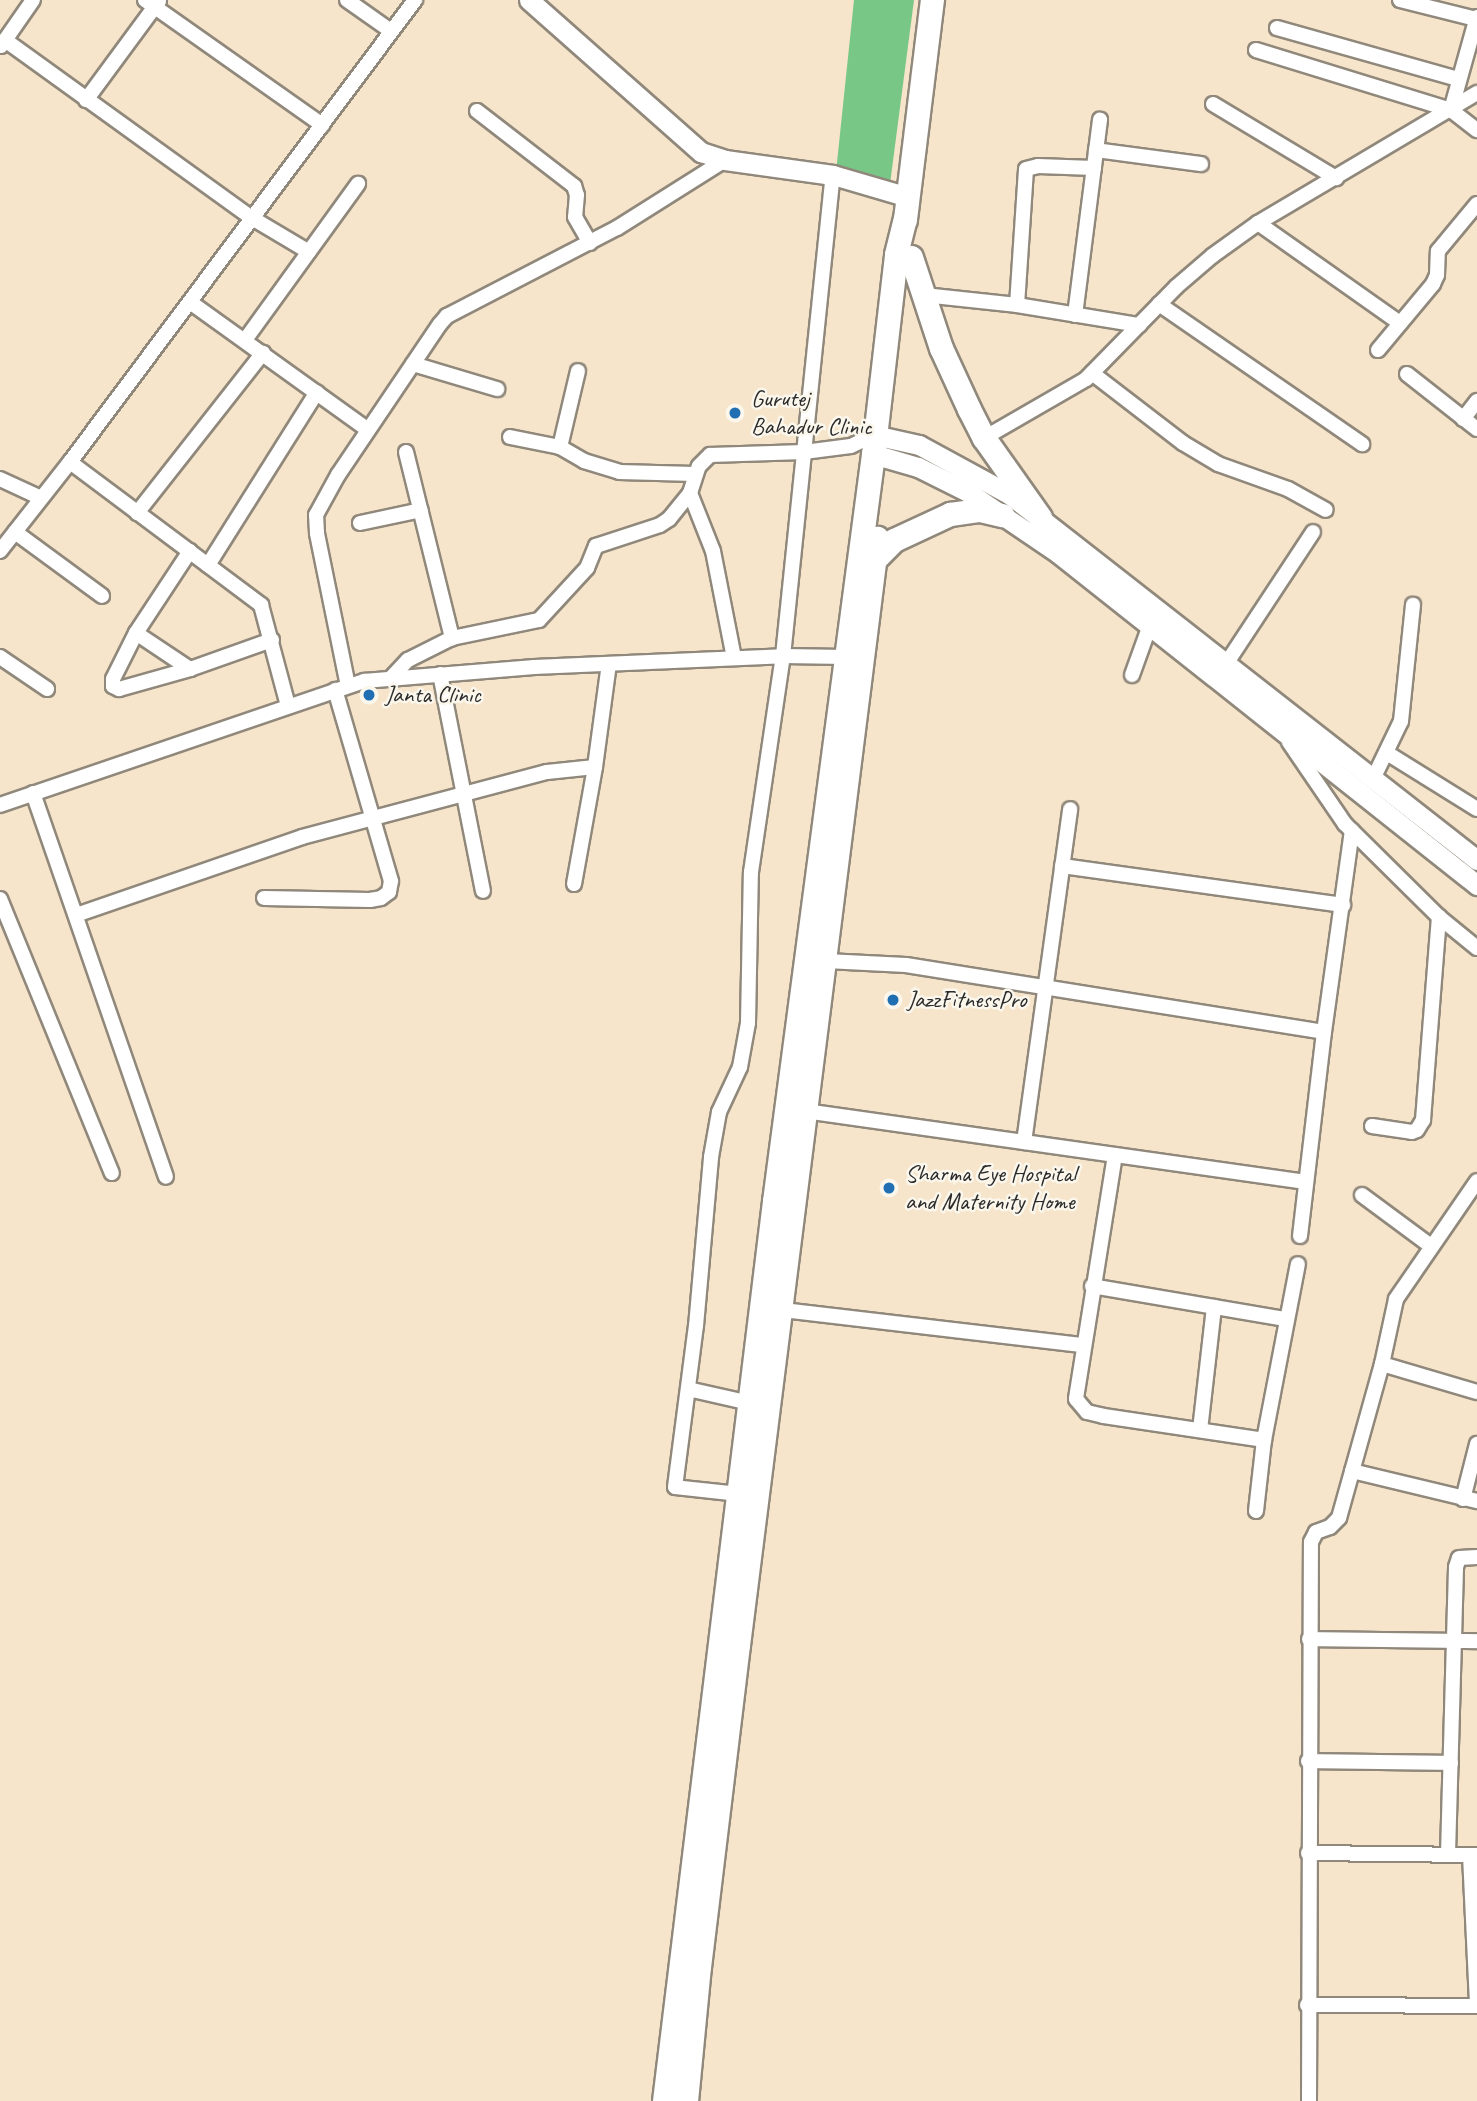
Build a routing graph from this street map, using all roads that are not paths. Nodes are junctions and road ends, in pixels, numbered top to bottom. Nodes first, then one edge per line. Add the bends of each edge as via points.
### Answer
1 (33, 0) edge
2 (347, 0) edge
3 (415, 0) edge
4 (529, 0) edge
5 (932, 0) edge
6 (1399, 0) edge
7 (153, 2) edge
8 (1477, 18) edge
9 (1278, 28) dead end
10 (391, 31) junction
11 (3, 43) edge
12 (1256, 50) dead end
13 (1460, 79) junction
14 (1477, 93) edge
15 (86, 100) junction
16 (1213, 104) dead end
17 (1451, 110) junction
18 (477, 111) dead end
19 (1100, 120) dead end
20 (322, 125) junction
21 (1477, 130) edge
22 (1096, 150) junction
23 (725, 160) junction
24 (1201, 164) dead end
25 (1094, 168) junction
26 (833, 175) junction
27 (1336, 178) junction
28 (358, 184) dead end
29 (1477, 204) edge
30 (907, 208) junction
31 (252, 218) junction
32 (1258, 223) junction
33 (590, 243) junction
34 (309, 252) junction
35 (911, 257) junction
36 (924, 295) junction
37 (190, 302) junction
38 (1159, 304) junction
39 (1017, 305) junction
40 (1075, 315) junction
41 (1400, 323) junction
42 (1139, 325) junction
43 (245, 340) junction
44 (1378, 350) dead end
45 (263, 353) junction
46 (413, 364) junction
47 (578, 371) dead end
48 (1092, 373) junction
49 (1407, 374) dead end
50 (497, 389) dead end
51 (317, 392) junction
52 (1477, 401) edge
53 (1463, 419) junction
54 (1477, 429) edge
55 (368, 430) junction
56 (510, 437) dead end
57 (984, 438) junction
58 (1362, 444) dead end
59 (881, 446) junction
60 (560, 447) junction
61 (406, 452) dead end
62 (804, 452) junction
63 (70, 462) junction
64 (695, 474) junction
65 (0, 479) edge
66 (690, 493) junction
67 (41, 498) junction
68 (421, 510) junction
69 (1326, 510) dead end
70 (137, 513) junction
71 (1002, 515) junction
72 (1040, 517) junction
73 (360, 523) dead end
74 (15, 532) junction
75 (1313, 532) dead end
76 (1063, 545) junction
77 (0, 551) edge
78 (190, 551) junction
79 (875, 559) junction
80 (208, 565) junction
81 (102, 596) dead end
82 (1413, 605) dead end
83 (1150, 625) junction
84 (136, 633) junction
85 (452, 638) junction
86 (272, 640) junction
87 (0, 656) edge
88 (783, 656) junction
89 (846, 657) junction
90 (734, 658) junction
91 (609, 663) junction
92 (1226, 664) junction
93 (190, 669) junction
94 (440, 674) junction
95 (1132, 675) dead end
96 (390, 678) junction
97 (341, 688) junction
98 (47, 689) dead end
99 (288, 706) junction
100 (1280, 729) junction
101 (1387, 753) junction
102 (594, 767) junction
103 (1373, 779) junction
104 (33, 793) junction
105 (464, 794) junction
106 (0, 805) edge
107 (1070, 808) dead end
108 (1477, 809) edge
109 (372, 818) junction
110 (1352, 831) junction
111 (1477, 860) edge
112 (1062, 866) junction
113 (573, 884) dead end
114 (1477, 885) edge
115 (483, 891) dead end
116 (264, 898) dead end
117 (0, 899) edge
118 (1343, 905) junction
119 (76, 915) junction
120 (1439, 916) junction
121 (1477, 948) edge
122 (826, 961) junction
123 (1046, 988) junction
124 (1324, 1032) junction
125 (805, 1111) junction
126 (1372, 1126) dead end
127 (1024, 1142) junction
128 (1115, 1154) junction
129 (112, 1173) dead end
130 (166, 1177) dead end
131 (1306, 1181) junction
132 (1477, 1181) edge
133 (1362, 1195) dead end
134 (1300, 1237) dead end
135 (1431, 1246) junction
136 (1298, 1264) dead end
137 (1092, 1286) junction
138 (1214, 1307) junction
139 (770, 1309) junction
140 (1286, 1319) junction
141 (1083, 1345) junction
142 (1382, 1364) junction
143 (688, 1389) junction
144 (1477, 1392) edge
145 (750, 1403) junction
146 (1200, 1430) junction
147 (1264, 1440) junction
148 (1477, 1444) edge
149 (1352, 1471) junction
150 (739, 1494) junction
151 (1470, 1500) edge
152 (1256, 1511) dead end
153 (1477, 1557) edge
154 (1308, 1639) junction
155 (1455, 1641) junction
156 (1477, 1641) edge
157 (1308, 1761) junction
158 (1451, 1763) junction
159 (1308, 1853) junction
160 (1448, 1854) junction
161 (1474, 1855) edge
162 (1307, 2005) junction
163 (1477, 2006) edge
164 (664, 2101) edge
165 (687, 2101) edge
166 (1309, 2101) edge

1 - 11 street
2 - 10 street
3 - 10 street
4 - 23 street via 701,152
5 - 30 main road
6 - 8 street
7 - 15 street
7 - 20 street
8 - 13 street
9 - 13 street
10 - 20 street
11 - 15 street
12 - 17 street
13 - 17 street
14 - 17 street
15 - 31 street
16 - 27 street
17 - 21 street
17 - 27 street
18 - 33 street via 574,186 575,217
19 - 22 street
20 - 31 street
22 - 24 street
22 - 25 street
23 - 26 street
23 - 33 street
25 - 39 street via 1026,169
25 - 40 street
26 - 30 street
26 - 62 street
27 - 32 street
28 - 34 street
29 - 41 street via 1438,251 1433,284
30 - 35 main road
30 - 59 main road via 896,254
31 - 34 street
31 - 37 street
32 - 38 street via 1212,256
32 - 41 street
33 - 46 street via 447,316
34 - 43 street
35 - 36 main road
35 - 59 main road
36 - 39 street
36 - 57 main road via 941,348
37 - 43 street
37 - 63 street
38 - 42 street
38 - 58 street
39 - 40 street
40 - 42 street
41 - 44 street
42 - 48 street
43 - 45 street
45 - 51 street
45 - 70 street
46 - 50 street
46 - 55 street
47 - 60 street
48 - 57 street
48 - 69 street via 1218,464 1289,489
49 - 53 street
51 - 55 street
51 - 80 street
52 - 53 street
53 - 54 street
55 - 97 street via 316,515
56 - 60 street
57 - 72 main road
59 - 62 street
59 - 71 street
59 - 72 street via 919,445 965,467
59 - 79 main road
59 - 89 main road
60 - 64 street via 584,461 620,472
61 - 68 street
62 - 64 street via 710,455
62 - 88 street
63 - 67 street
63 - 70 street
64 - 66 street
65 - 67 street
66 - 85 street via 660,525 596,545 587,568 540,620
66 - 90 street via 713,551
67 - 74 street
68 - 73 street
68 - 85 street
70 - 78 street
71 - 76 street
71 - 79 main road via 980,510 950,514 894,540
72 - 76 street
74 - 77 street
74 - 81 street
75 - 92 street
76 - 83 street
76 - 92 street
78 - 80 street
78 - 84 street
79 - 122 main road
80 - 86 street via 261,605
82 - 101 street via 1401,721
83 - 95 street
83 - 100 street
84 - 93 street
84 - 93 street via 113,679 116,688
85 - 96 street via 408,660
86 - 93 street
86 - 99 street
87 - 98 street
88 - 89 street
88 - 90 street
88 - 143 street via 751,872 744,1051 736,1081 719,1112 711,1157
89 - 139 main road
90 - 91 street
91 - 94 street
91 - 102 street
92 - 103 street
94 - 96 street
94 - 105 street
96 - 97 street
97 - 99 street
97 - 109 street
99 - 104 street
100 - 110 street
100 - 114 street
101 - 103 street
101 - 108 street
102 - 105 street via 547,772
102 - 113 street
103 - 111 street
104 - 106 street
104 - 119 street
105 - 109 street
105 - 115 street
107 - 112 street
109 - 116 street via 391,881 389,892 381,898
109 - 119 street via 302,837
110 - 118 street
110 - 120 street
112 - 118 street
112 - 123 street
117 - 129 street
118 - 124 street
119 - 130 street
120 - 121 street
120 - 126 street via 1423,1120 1412,1132
122 - 123 street via 906,965
122 - 125 main road
123 - 124 street
123 - 127 street
124 - 131 street
125 - 127 street
125 - 139 main road
127 - 128 street
128 - 131 street
128 - 137 street
131 - 134 street
132 - 135 street
133 - 135 street
135 - 142 street via 1396,1299
136 - 140 street
137 - 138 street
137 - 141 street
138 - 140 street
138 - 146 street
139 - 141 street
139 - 145 main road
139 - 165 main road
140 - 147 street
141 - 146 street via 1075,1390 1087,1412
142 - 144 street
142 - 149 street
143 - 145 street
143 - 150 street via 675,1487
145 - 150 main road
146 - 147 street
147 - 152 street
148 - 151 street
149 - 151 street
149 - 154 street via 1339,1518 1316,1532 1311,1542
150 - 164 main road
153 - 155 street via 1456,1561
154 - 155 street
154 - 157 street
155 - 156 street
155 - 158 street
157 - 158 street
157 - 159 street
158 - 160 street
159 - 160 street
159 - 162 street
160 - 161 street
161 - 163 street
162 - 163 street
162 - 166 street

